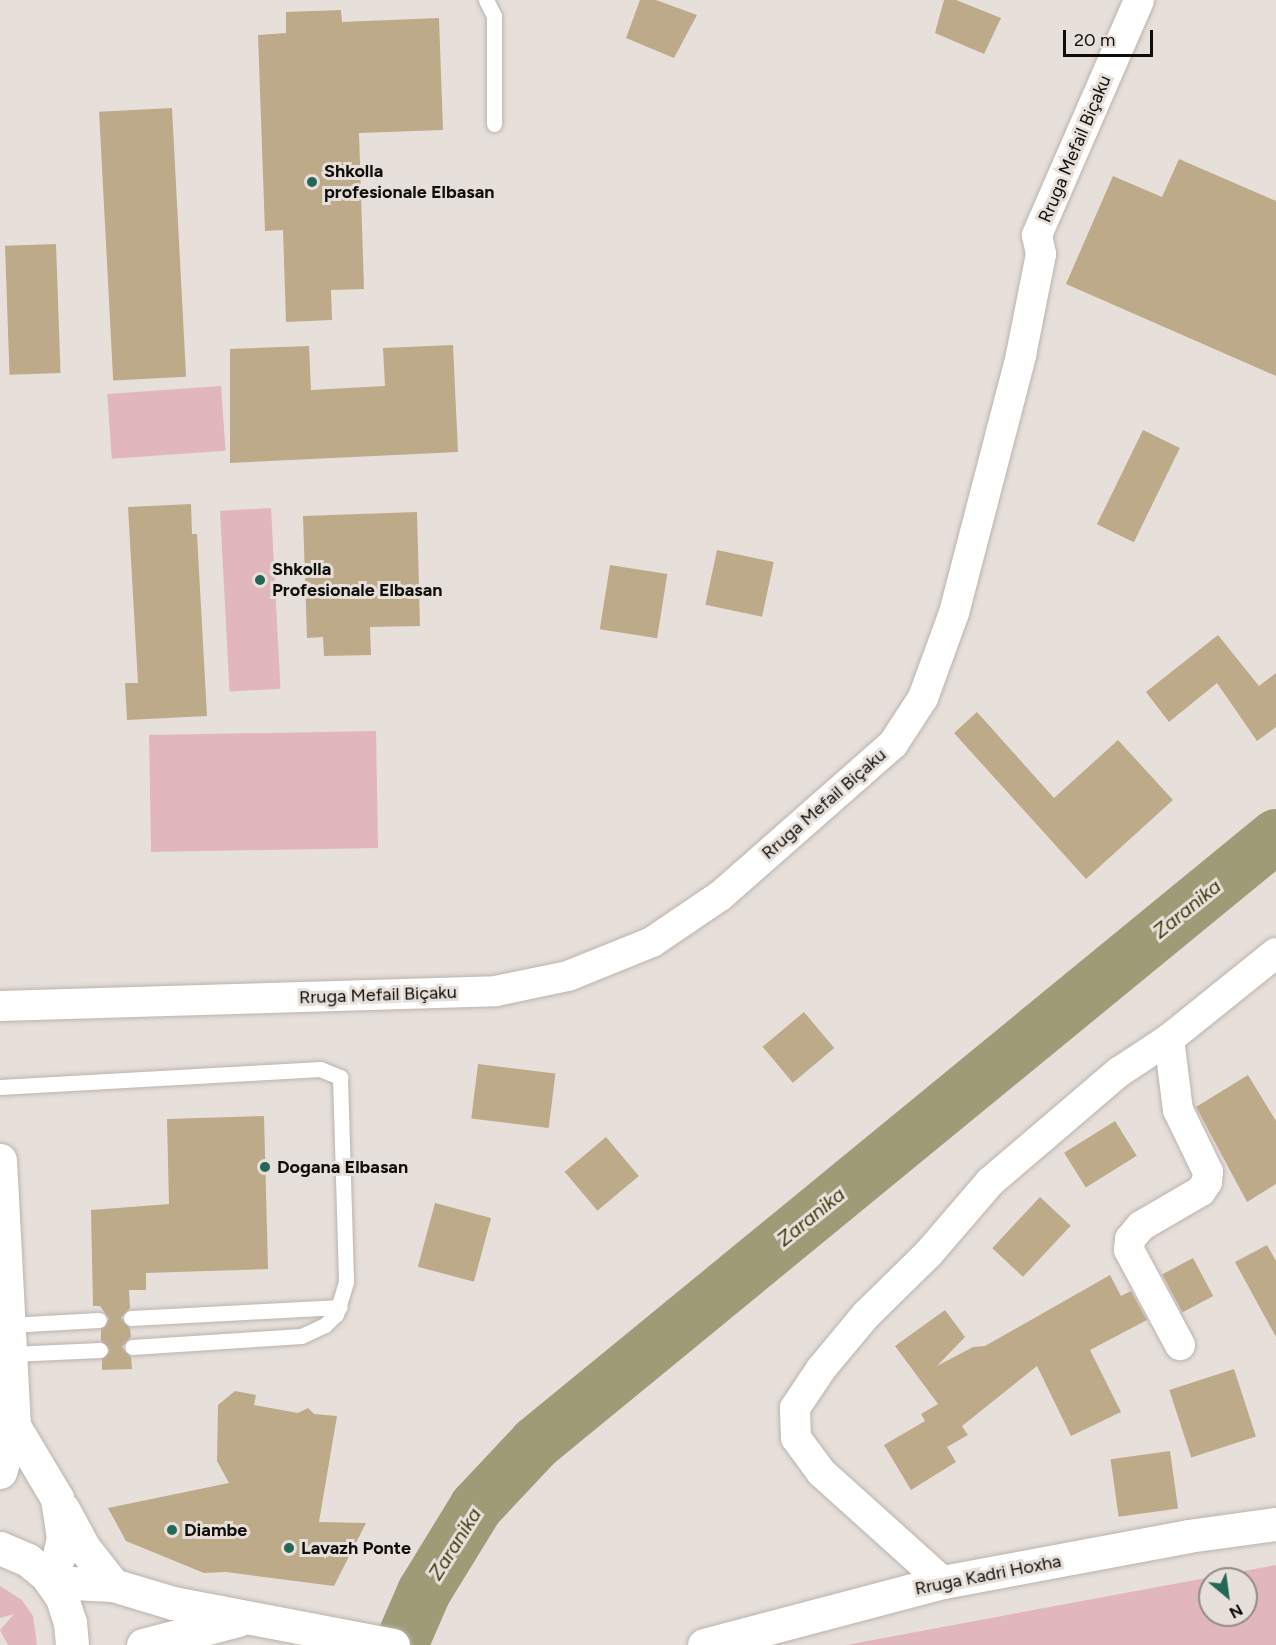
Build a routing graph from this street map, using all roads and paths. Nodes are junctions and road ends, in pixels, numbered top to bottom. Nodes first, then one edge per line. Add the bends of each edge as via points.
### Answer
1 (486, 0) edge
2 (1139, 0) edge
3 (494, 124) dead end
4 (1276, 953) edge
5 (0, 1006) edge
6 (1169, 1040) junction
7 (0, 1087) edge
8 (0, 1160) edge
9 (340, 1307) junction
10 (131, 1318) dead end
11 (99, 1320) dead end
12 (10, 1340) junction
13 (1180, 1346) dead end
14 (132, 1347) dead end
15 (100, 1350) dead end
16 (14, 1426) junction
17 (0, 1472) edge
18 (57, 1498) junction
19 (1276, 1524) edge
20 (0, 1548) edge
21 (50, 1580) junction
22 (943, 1582) junction
23 (113, 1585) junction
24 (246, 1618) junction
25 (72, 1645) edge
26 (143, 1645) edge
27 (393, 1645) edge
28 (704, 1645) edge

1 - 3 lane via 494,16
2 - 5 street, Rruga Mefail Biçaku via 1037,235 1041,254 1022,355 954,613 922,698 893,744 720,896 652,942 568,976 496,991
4 - 6 street
6 - 13 street via 1178,1110 1208,1172 1207,1182 1201,1191 1141,1226 1130,1239 1130,1250
6 - 22 street via 1119,1072 990,1182 929,1253 866,1315 820,1369 795,1408 796,1438 821,1472
7 - 9 lane via 333,1072 340,1077 342,1092 346,1282
8 - 12 main road
9 - 10 lane
9 - 14 lane via 325,1325 302,1336
11 - 12 lane
12 - 15 lane
12 - 16 main road
16 - 17 main road
16 - 18 main road
18 - 21 main road via 63,1538
18 - 23 main road via 84,1548
19 - 22 main road, Rruga Kadri Hoxha via 1188,1536
20 - 21 main road via 28,1560
21 - 23 main road
21 - 25 main road via 68,1614
22 - 28 main road, Rruga Kadri Hoxha
23 - 24 main road via 173,1604
24 - 26 main road
24 - 27 main road

